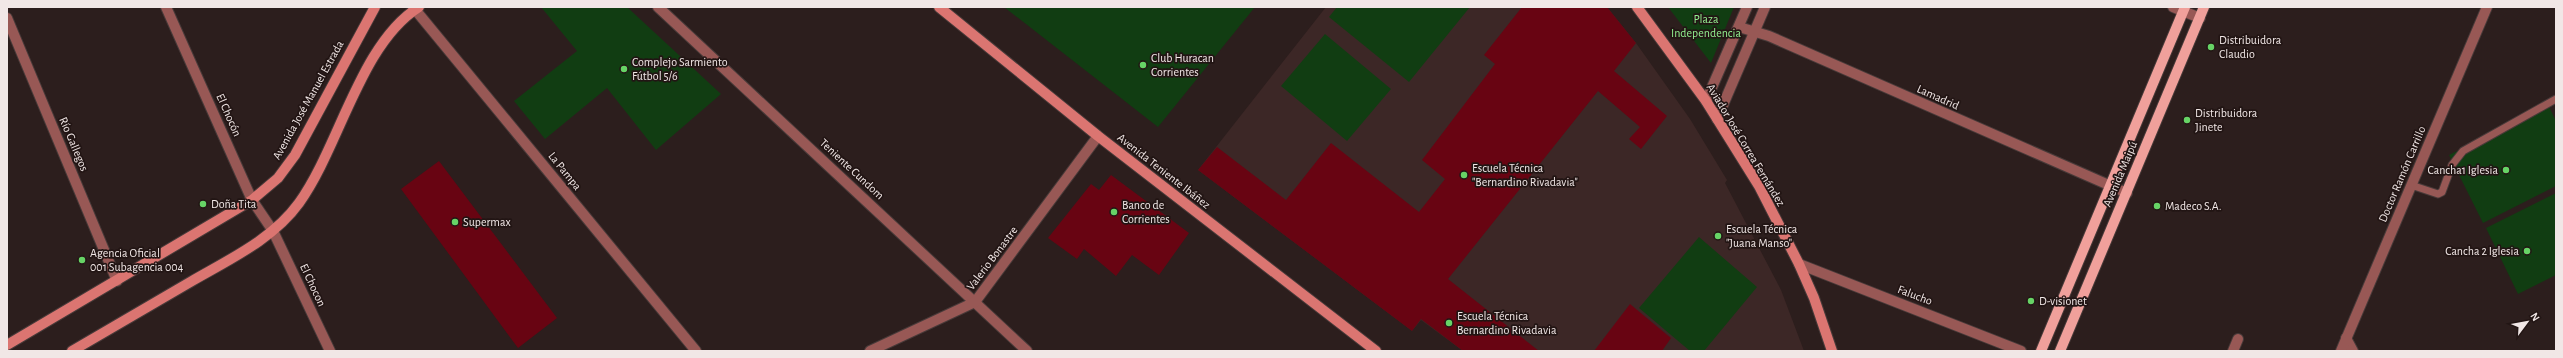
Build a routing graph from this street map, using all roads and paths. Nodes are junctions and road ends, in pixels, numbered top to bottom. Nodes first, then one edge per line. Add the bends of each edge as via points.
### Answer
1 (166, 7) edge
2 (375, 7) edge
3 (658, 7) edge
4 (939, 7) edge
5 (1637, 7) edge
6 (1747, 7) edge
7 (1765, 7) edge
8 (2173, 7) edge
9 (2204, 7) edge
10 (2487, 7) edge
11 (416, 8) edge
12 (2184, 9) edge
13 (7, 18) edge
14 (2200, 18) junction
15 (1739, 27) junction
16 (1754, 32) junction
17 (2556, 99) edge
18 (1706, 101) junction
19 (1717, 119) junction
20 (1098, 136) junction
21 (2411, 185) junction
22 (2109, 186) junction
23 (2127, 193) junction
24 (252, 200) junction
25 (273, 231) junction
26 (1799, 264) junction
27 (117, 281) junction
28 (975, 302) junction
29 (2346, 338) junction
30 (2238, 339) dead end
31 (7, 345) edge
32 (11, 351) edge
33 (72, 351) edge
34 (330, 351) edge
35 (696, 351) edge
36 (870, 351) edge
37 (1027, 351) edge
38 (1376, 351) edge
39 (1832, 351) edge
40 (2021, 351) edge
41 (2041, 351) edge
42 (2060, 351) edge
43 (2233, 351) edge
44 (2341, 351) edge
45 (2353, 351) edge

1 - 24 street, El Chocón
2 - 24 main road, Avenida José Manuel Estrada via 295,155 278,178
3 - 28 street, Teniente Cundom
4 - 20 main road, Avenida Teniente Ibáñez
5 - 18 main road, Aviador José Correa Fernández
6 - 15 street
7 - 16 street
8 - 12 street
9 - 14 main road, Avenida Maipú
10 - 21 street, Doctor Ramón Carrillo
11 - 25 main road via 400,21 373,57 330,149 299,203
11 - 35 street, La Pampa
12 - 14 street
12 - 22 main road, Avenida Maipú
13 - 27 street, Río Gallegos
14 - 23 main road, Avenida Maipú
15 - 16 street, Lamadrid
15 - 18 street
16 - 19 street
16 - 22 street, Lamadrid via 1769,36
17 - 21 lane via 2463,151 2452,165 2442,192 2438,194
18 - 19 main road, Aviador José Correa Fernández
19 - 26 main road, Aviador José Correa Fernández via 1759,186
20 - 28 street, Valerio Bonastre
20 - 38 main road, Avenida Teniente Ibáñez
21 - 29 street, Doctor Ramón Carrillo
22 - 23 street, Lamadrid
22 - 41 main road, Avenida Maipú
23 - 42 main road, Avenida Maipú
24 - 25 street, El Chocón
24 - 27 main road, Avenida José Manuel Estrada
25 - 33 main road
25 - 34 street, El Chocon
26 - 39 main road, Aviador José Correa Fernández
26 - 40 street, Falucho
27 - 31 main road, Avenida José Manuel Estrada
28 - 36 street, Valerio Bonastre
28 - 37 street, Teniente Cundom
29 - 44 street, Doctor Ramón Carrillo
29 - 45 street
30 - 43 street
31 - 32 street

